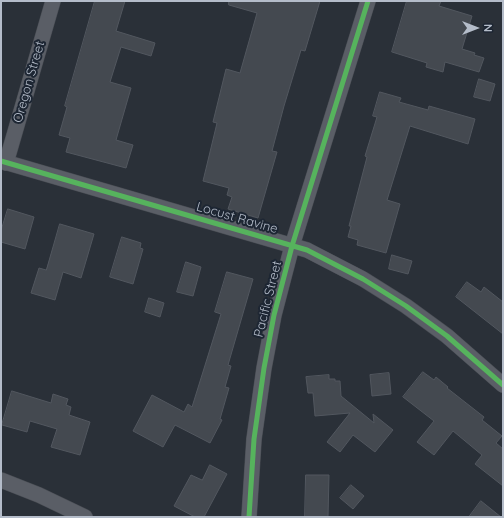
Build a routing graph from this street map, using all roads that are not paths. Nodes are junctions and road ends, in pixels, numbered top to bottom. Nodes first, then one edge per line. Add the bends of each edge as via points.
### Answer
1 (53, 1) edge
2 (368, 1) edge
3 (3, 162) edge
4 (292, 246) junction
5 (503, 385) edge
6 (1, 480) edge
7 (85, 517) edge
8 (249, 517) edge

1 - 3 street, Oregon Street
2 - 4 street, Pacific Street
3 - 4 street, Locust Ravine
4 - 5 street, Locust Ravine via 307,250 364,279 406,306 448,336
4 - 8 street, Pacific Street via 274,315 264,368 254,439
6 - 7 street

